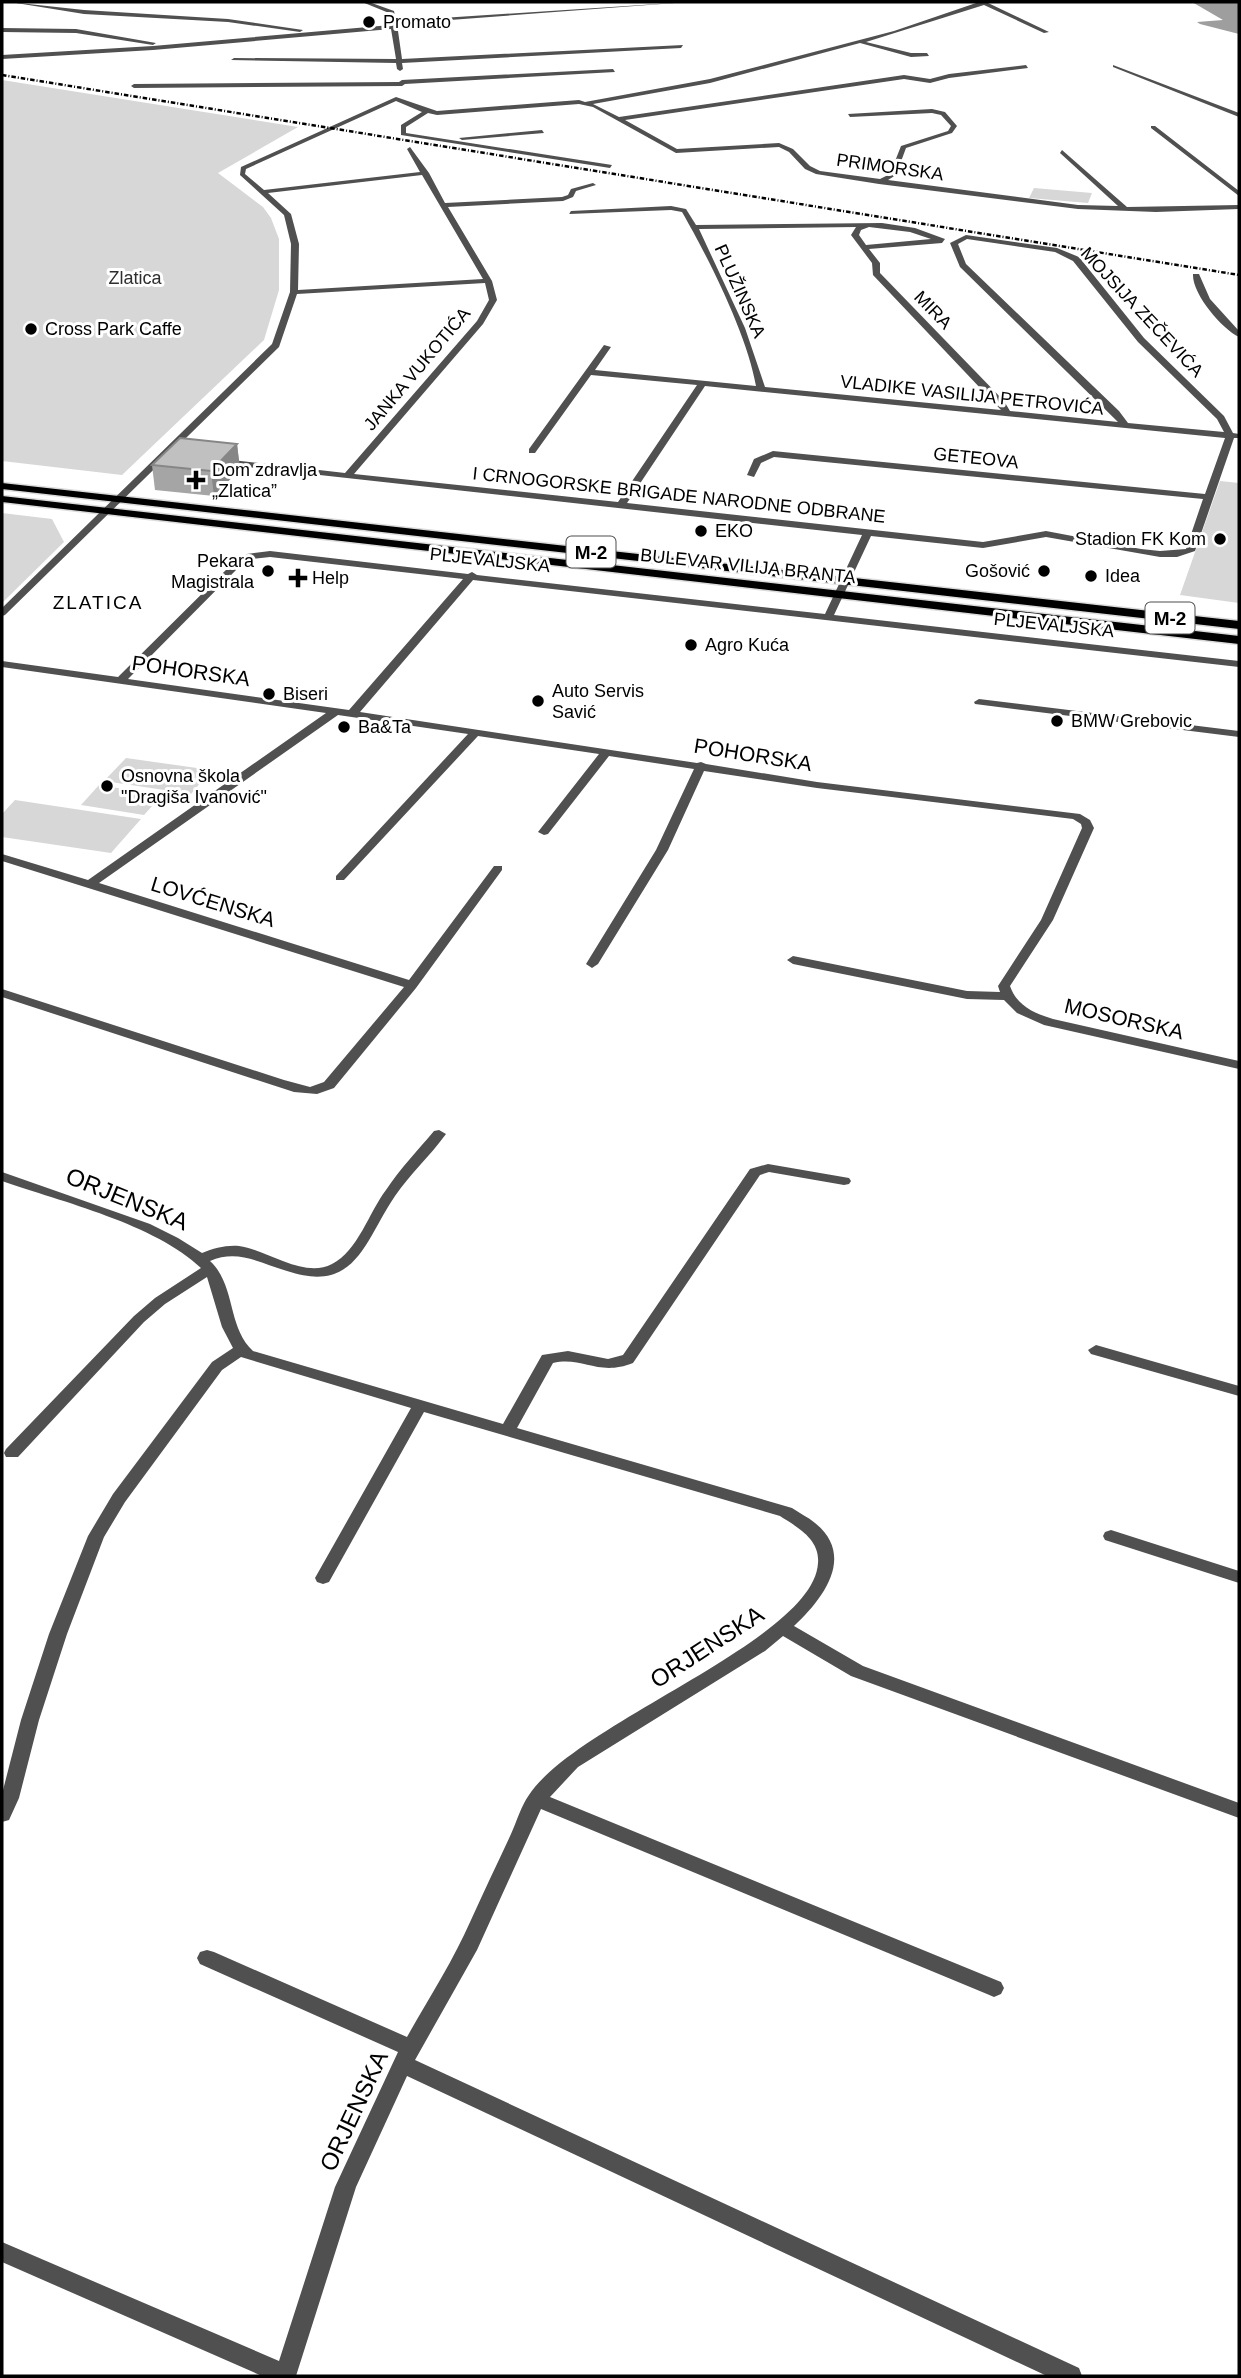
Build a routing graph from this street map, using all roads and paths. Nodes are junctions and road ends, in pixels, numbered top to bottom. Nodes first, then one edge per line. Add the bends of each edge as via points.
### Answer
1 (13, 2) edge
2 (365, 2) edge
3 (685, 2) edge
4 (983, 2) edge
5 (393, 25) junction
6 (2, 30) edge
7 (1046, 32) dead end
8 (311, 34) junction
9 (856, 41) junction
10 (177, 46) junction
11 (681, 46) dead end
12 (926, 55) dead end
13 (2, 57) edge
14 (234, 60) dead end
15 (398, 61) junction
16 (1115, 66) dead end
17 (1026, 67) dead end
18 (613, 71) dead end
19 (402, 83) junction
20 (134, 86) dead end
21 (396, 99) junction
22 (587, 103) junction
23 (426, 112) junction
24 (1239, 115) edge
25 (850, 116) dead end
26 (617, 119) junction
27 (1153, 127) dead end
28 (542, 132) dead end
29 (436, 139) junction
30 (410, 149) dead end
31 (1062, 152) dead end
32 (610, 166) dead end
33 (426, 173) junction
34 (879, 182) junction
35 (593, 185) dead end
36 (261, 192) junction
37 (1239, 194) edge
38 (445, 205) junction
39 (1239, 207) edge
40 (1125, 209) junction
41 (571, 213) dead end
42 (866, 226) junction
43 (694, 228) junction
44 (942, 241) junction
45 (954, 242) junction
46 (863, 247) junction
47 (1196, 276) dead end
48 (488, 281) junction
49 (294, 292) junction
50 (1239, 335) edge
51 (607, 347) dead end
52 (590, 372) junction
53 (702, 384) junction
54 (761, 390) junction
55 (1007, 415) junction
56 (1126, 426) junction
57 (1234, 436) edge
58 (532, 451) dead end
59 (163, 455) junction
60 (176, 457) edge
61 (216, 461) edge
62 (348, 475) junction
63 (751, 475) dead end
64 (2, 486) edge
65 (1209, 497) junction
66 (2, 499) edge
67 (118, 499) junction
68 (622, 505) junction
69 (107, 511) junction
70 (868, 532) junction
71 (472, 575) junction
72 (845, 581) junction
73 (839, 594) junction
74 (2, 613) edge
75 (828, 616) junction
76 (1239, 625) edge
77 (1239, 640) edge
78 (2, 664) edge
79 (1239, 664) edge
80 (121, 680) junction
81 (979, 702) dead end
82 (335, 712) junction
83 (351, 715) junction
84 (476, 732) junction
85 (1239, 734) edge
86 (606, 752) junction
87 (701, 765) junction
88 (544, 832) dead end
89 (2, 857) edge
90 (498, 868) dead end
91 (340, 878) dead end
92 (90, 884) junction
93 (793, 960) dead end
94 (593, 964) dead end
95 (412, 985) junction
96 (2, 993) edge
97 (1007, 996) junction
98 (1239, 1065) edge
99 (439, 1134) dead end
100 (2, 1176) edge
101 (844, 1181) dead end
102 (206, 1264) junction
103 (241, 1350) junction
104 (1096, 1350) dead end
105 (1239, 1391) edge
106 (420, 1405) junction
107 (508, 1430) junction
108 (12, 1453) dead end
109 (1111, 1536) dead end
110 (1239, 1577) edge
111 (323, 1578) dead end
112 (782, 1627) junction
113 (536, 1798) junction
114 (1239, 1811) edge
115 (2, 1815) edge
116 (207, 1958) dead end
117 (994, 1988) dead end
118 (407, 2056) junction
119 (2, 2252) edge
120 (285, 2376) edge
121 (1071, 2376) edge

1 - 8 street via 69,12 251,23
2 - 5 street via 392,12
3 - 5 street
4 - 7 street
4 - 9 street
5 - 8 street
5 - 15 street
6 - 10 street via 76,31
8 - 10 street
9 - 12 street
9 - 22 street via 710,81
10 - 13 street
11 - 15 street
14 - 15 street
15 - 19 street
16 - 24 street
17 - 26 street via 930,81 891,79
18 - 19 street
19 - 20 street
19 - 21 street
21 - 23 street
21 - 36 street via 249,163 242,174
22 - 23 street
22 - 26 street, PRIMORSKA
23 - 29 street via 401,131
25 - 34 street via 938,111 954,126 950,132 903,147 893,175
26 - 34 street, PRIMORSKA via 676,151 779,145 792,148 815,172
27 - 37 street
28 - 29 street
29 - 32 street
30 - 33 street
31 - 40 street
33 - 36 street
33 - 38 street
34 - 40 street, PRIMORSKA via 1036,203
35 - 38 street via 573,190 563,199
36 - 49 street via 290,220 295,244
38 - 48 street
39 - 40 street, PRIMORSKA
41 - 43 street, PLUŽINSKA via 681,208
42 - 43 street
42 - 44 street via 895,226
42 - 46 street via 855,235
43 - 54 street, PLUŽINSKA via 759,375
44 - 45 street
44 - 46 street
45 - 56 street via 958,257 971,274
45 - 57 street, MOJSIJA ZEČEVIĆA via 973,237 1057,250 1079,263 1141,340
46 - 55 street, MIRA via 876,263 876,273 1001,403
47 - 50 street via 1217,312
48 - 49 street
48 - 62 street, JANKA VUKOTIĆA via 493,300 480,322
49 - 59 street via 271,351
51 - 52 street
52 - 53 street, VLADIKE VASILIJA PETROVIĆA
52 - 58 street
53 - 54 street, VLADIKE VASILIJA PETROVIĆA
53 - 68 street
54 - 55 street, VLADIKE VASILIJA PETROVIĆA
55 - 56 street, VLADIKE VASILIJA PETROVIĆA
56 - 57 street, VLADIKE VASILIJA PETROVIĆA
57 - 65 street
59 - 60 street
59 - 67 street
61 - 62 street, I CRNOGORSKE BRIGADE NARODNE ODBRANE
62 - 68 street, I CRNOGORSKE BRIGADE NARODNE ODBRANE
63 - 65 street, GETEOVA via 757,461 773,454
64 - 67 main road, BULEVAR VILIJA BRANTA / M-2
65 - 70 street, I CRNOGORSKE BRIGADE NARODNE ODBRANE via 1190,551 1166,554 1047,534 991,545
66 - 69 main road, BULEVAR VILIJA BRANTA / M-2
67 - 69 street
67 - 72 main road, BULEVAR VILIJA BRANTA / M-2
68 - 70 street, I CRNOGORSKE BRIGADE NARODNE ODBRANE
69 - 73 main road, BULEVAR VILIJA BRANTA / M-2
69 - 74 street
70 - 72 street
71 - 75 street, PLJEVALJSKA
71 - 80 street, PLJEVALJSKA via 282,555 250,556
71 - 83 street
72 - 73 street
72 - 76 main road, BULEVAR VILIJA BRANTA / M-2
73 - 75 street
73 - 77 main road, BULEVAR VILIJA BRANTA / M-2
75 - 79 street, PLJEVALJSKA
78 - 80 street, POHORSKA
80 - 82 street, POHORSKA
81 - 85 street
82 - 83 street, POHORSKA
82 - 92 street
83 - 84 street, POHORSKA
84 - 86 street, POHORSKA
84 - 91 street
86 - 87 street, POHORSKA
86 - 88 street
87 - 94 street via 662,850
87 - 97 street, POHORSKA via 817,785 1071,814 1084,820 1088,828 1063,889 1004,986
89 - 92 street, LOVĆENSKA
90 - 95 street
92 - 95 street, LOVĆENSKA
93 - 97 street via 967,995
95 - 96 street via 329,1085 310,1092
97 - 98 street, MOSORSKA via 1022,1011 1049,1022
99 - 102 street via 337,1269 313,1274 233,1249 213,1252
100 - 102 street, ORJENSKA via 150,1231
101 - 107 street via 768,1168 755,1172 628,1359 611,1366 572,1355 547,1359
102 - 103 street
102 - 108 street via 139,1320
103 - 106 street, ORJENSKA via 260,1360
103 - 115 street via 217,1367 96,1536 58,1634
104 - 105 street
106 - 107 street, ORJENSKA
106 - 111 street
107 - 112 street, ORJENSKA via 802,1520 825,1547 827,1570 816,1592
109 - 110 street
112 - 113 street, ORJENSKA via 759,1646 572,1762
112 - 114 street via 857,1671
113 - 117 street
113 - 118 street, ORJENSKA via 470,1944
116 - 118 street
118 - 120 street, ORJENSKA via 346,2187
118 - 121 street
119 - 120 street

